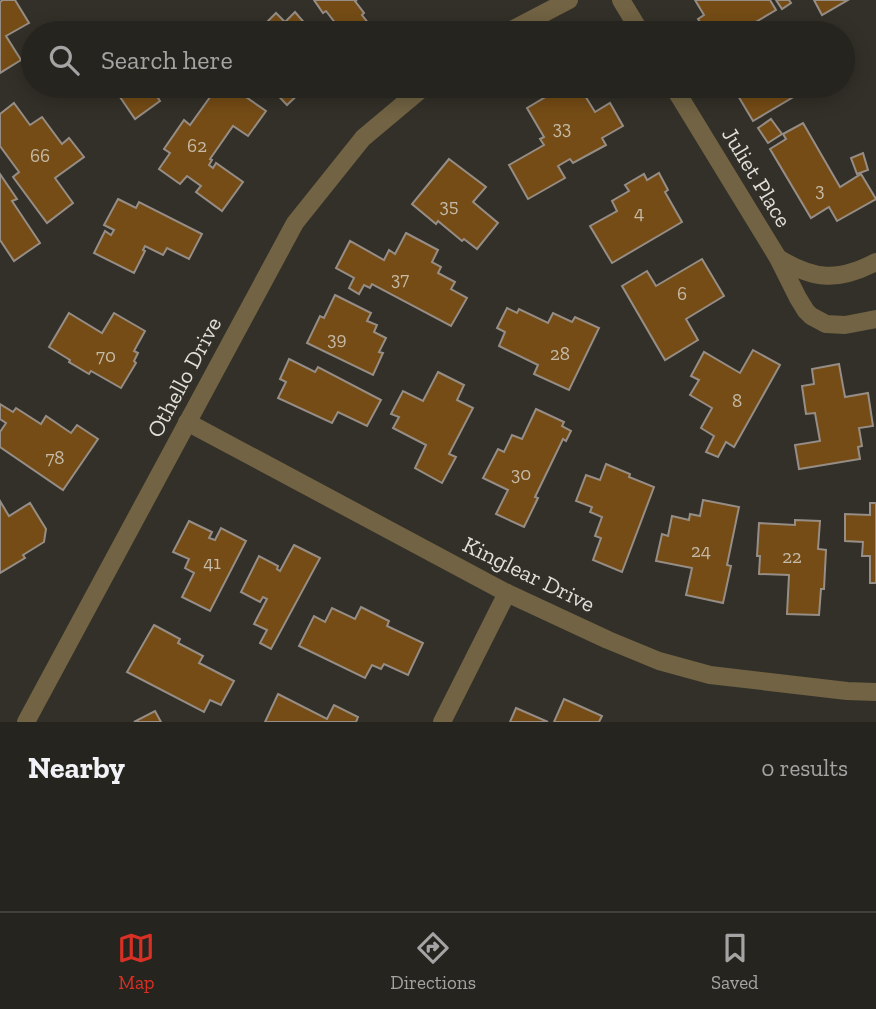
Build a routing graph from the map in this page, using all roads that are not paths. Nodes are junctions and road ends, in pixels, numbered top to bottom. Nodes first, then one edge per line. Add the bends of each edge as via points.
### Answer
1 (569, 0) edge
2 (621, 0) edge
3 (529, 21) edge
4 (634, 21) edge
5 (411, 98) edge
6 (680, 98) edge
7 (778, 258) junction
8 (876, 262) edge
9 (876, 319) edge
10 (187, 422) junction
11 (507, 593) junction
12 (876, 692) edge
13 (26, 722) edge
14 (442, 722) edge

1 - 3 street
2 - 4 street
5 - 10 street, Othello Drive via 363,138 295,223
6 - 7 street, Juliet Place
7 - 8 street, Juliet Place via 806,273 834,277
7 - 9 street, Juliet Place via 802,305 818,321 835,325
10 - 11 street, Kinglear Drive
10 - 13 street, Othello Drive
11 - 12 street, Kinglear Drive via 659,661 710,675
11 - 14 street

